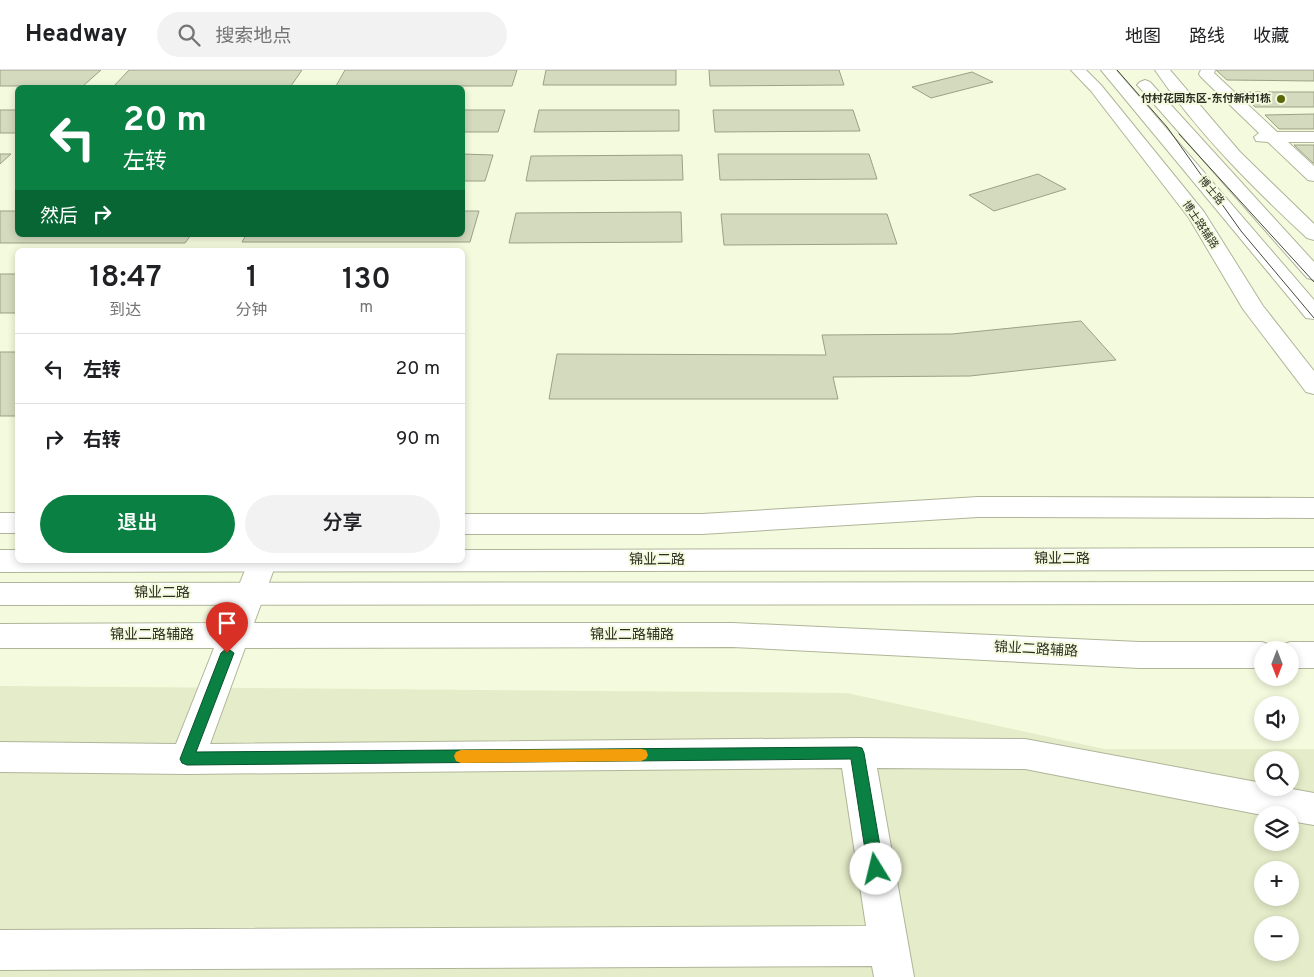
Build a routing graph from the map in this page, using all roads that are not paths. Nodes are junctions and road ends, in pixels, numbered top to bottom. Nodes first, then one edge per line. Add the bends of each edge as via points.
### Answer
1 (1078, 70) edge
2 (1108, 70) edge
3 (1131, 70) edge
4 (1162, 70) edge
5 (1208, 70) edge
6 (1218, 137) junction
7 (1272, 137) junction
8 (1314, 137) edge
9 (1312, 172) edge
10 (1314, 234) edge
11 (1314, 274) edge
12 (1314, 313) edge
13 (1314, 387) edge
14 (1314, 508) edge
15 (0, 523) edge
16 (15, 523) edge
17 (465, 524) edge
18 (1314, 559) edge
19 (0, 561) edge
20 (15, 561) edge
21 (465, 561) edge
22 (262, 563) edge
23 (250, 593) junction
24 (1314, 593) edge
25 (0, 594) edge
26 (234, 635) junction
27 (0, 636) edge
28 (1254, 655) edge
29 (1299, 655) edge
30 (1314, 655) edge
31 (857, 753) junction
32 (0, 757) edge
33 (187, 759) junction
34 (1314, 809) edge
35 (0, 950) edge
36 (891, 961) edge

1 - 13 street, 博士路辅路 via 1096,88 1197,216 1254,309
2 - 12 street, 博士路
3 - 11 street, 博士路
4 - 6 street
5 - 7 street via 1206,74
6 - 7 street
6 - 10 street
7 - 8 street
7 - 9 street
14 - 17 street via 978,507 702,524
15 - 16 street
18 - 21 street, 锦业二路
19 - 20 street, 锦业二路
22 - 23 street
23 - 24 street, 锦业二路
23 - 25 street, 锦业二路
23 - 26 street
26 - 27 street, 锦业二路辅路
26 - 28 street, 锦业二路辅路 via 733,634 1139,655
26 - 33 street
29 - 30 street
31 - 33 street
31 - 34 street via 1025,754
31 - 36 street
32 - 33 street
35 - 36 street

